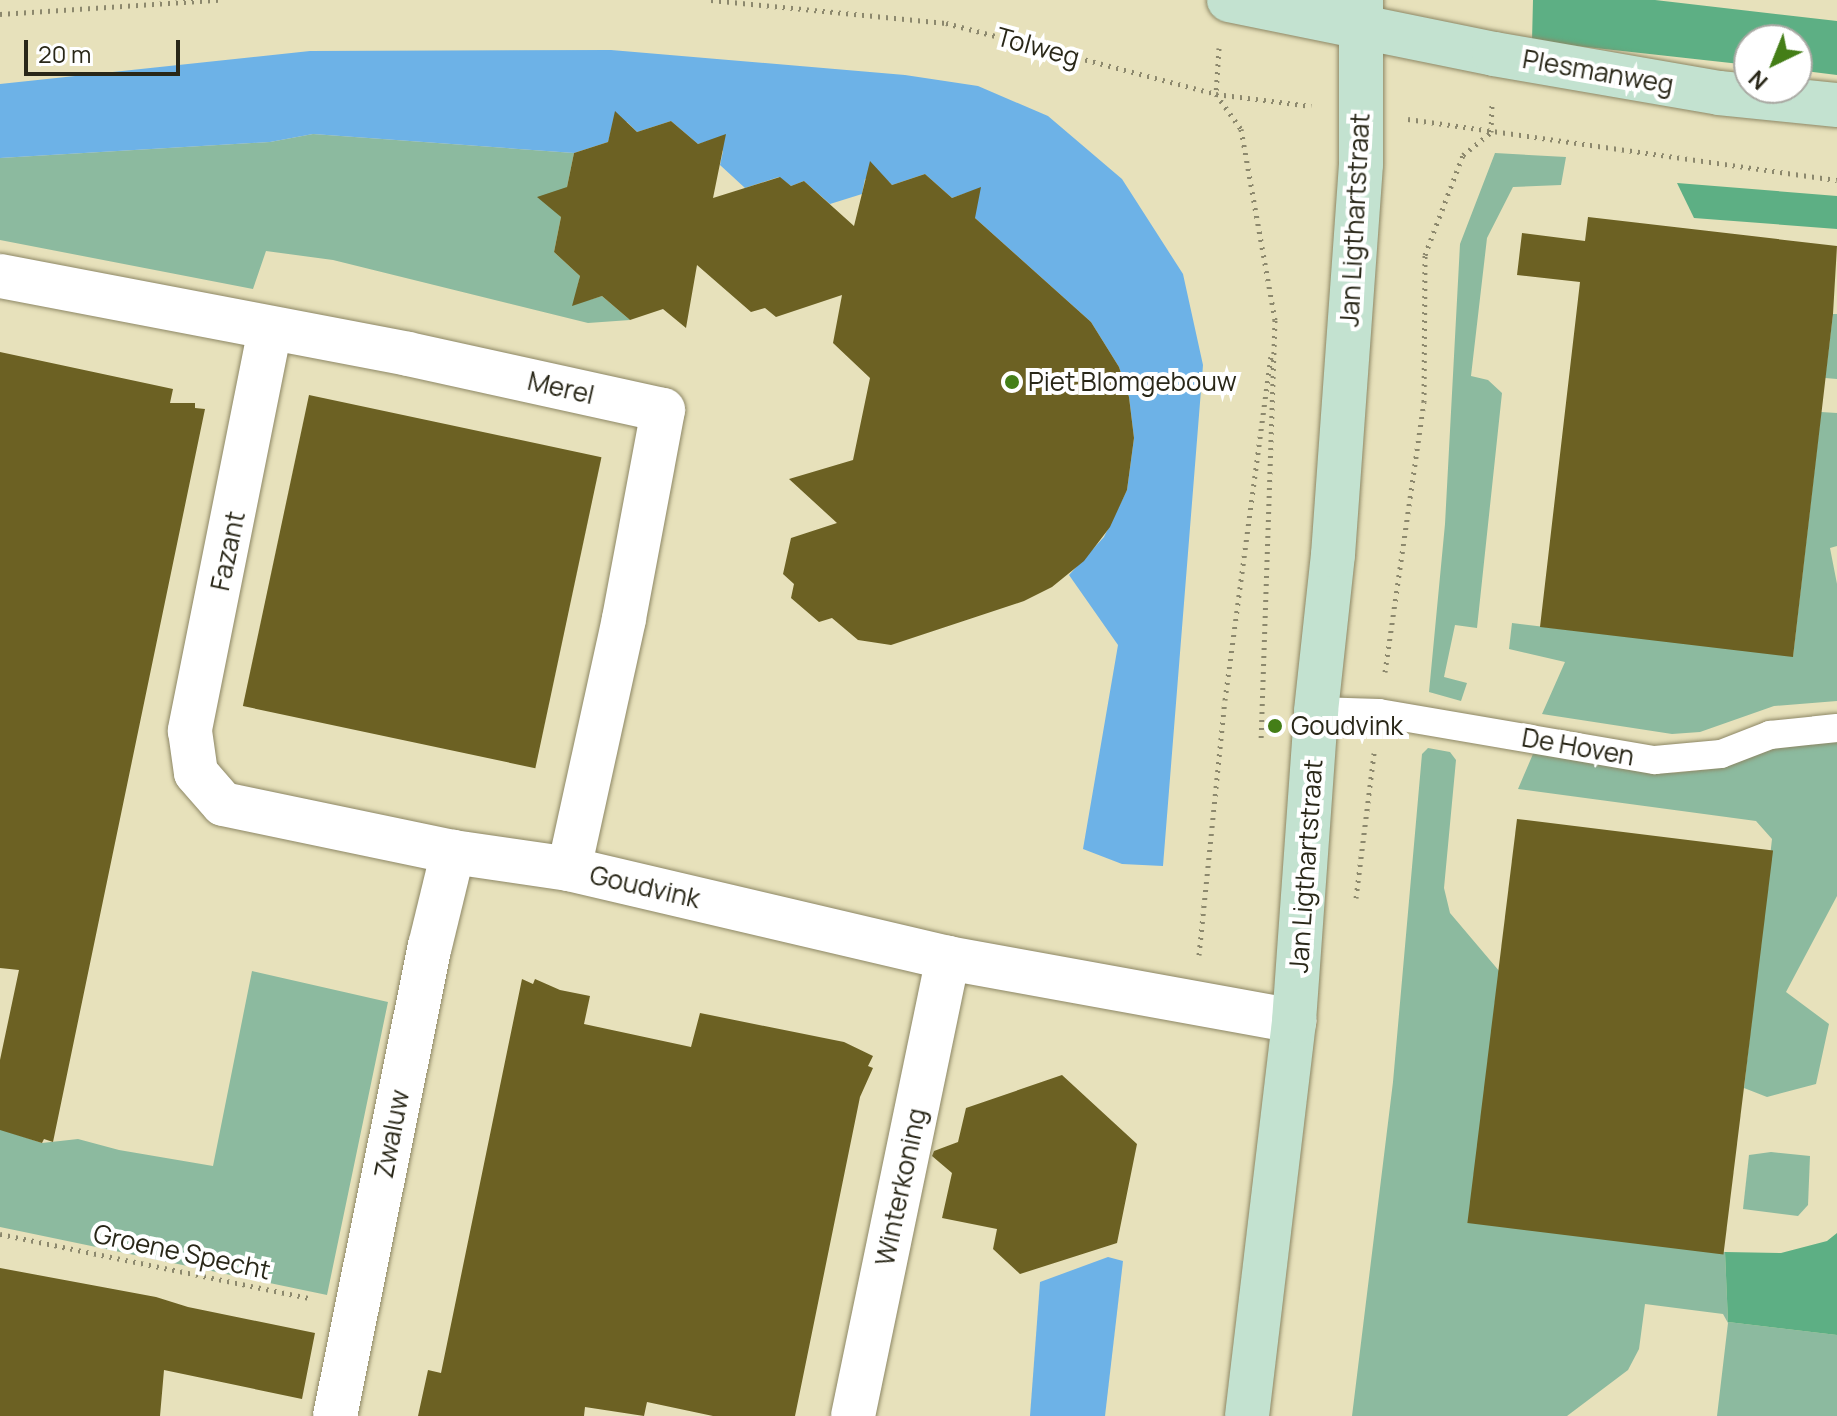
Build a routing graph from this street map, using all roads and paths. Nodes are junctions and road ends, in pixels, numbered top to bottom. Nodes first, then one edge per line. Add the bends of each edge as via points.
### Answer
1 (219, 0) edge
2 (711, 0) edge
3 (1229, 0) edge
4 (0, 14) edge
5 (1361, 14) edge
6 (1219, 47) dead end
7 (1494, 54) junction
8 (1216, 94) junction
9 (1837, 105) edge
10 (1362, 112) junction
11 (1491, 132) junction
12 (1837, 180) edge
13 (0, 276) edge
14 (1275, 320) junction
15 (270, 329) junction
16 (1316, 711) junction
17 (1379, 713) junction
18 (1837, 728) edge
19 (1261, 748) dead end
20 (196, 773) joint
21 (453, 852) junction
22 (569, 869) junction
23 (948, 958) junction
24 (1194, 1002) junction
25 (1294, 1021) junction
26 (0, 1234) edge
27 (356, 1308) junction
28 (335, 1416) edge
29 (853, 1416) edge
30 (1247, 1416) edge

1 - 4 path
2 - 8 path, Tolweg via 946,23
3 - 5 main road
5 - 7 main road, Plesmanweg
5 - 10 main road, Jan Ligthartstraat
6 - 8 path
7 - 9 main road, Plesmanweg via 1719,93
7 - 11 path
8 - 10 path, Tolweg
8 - 14 path, Jan Ligthartstraat via 1241,129
10 - 11 path
10 - 16 main road, Jan Ligthartstraat via 1334,539
11 - 12 path
11 - 17 path via 1463,155 1425,255 1424,402
13 - 15 street, Merel
14 - 19 path, Jan Ligthartstraat
14 - 24 path via 1225,700
15 - 20 street, Fazant via 191,725
15 - 22 street, Merel via 663,410
16 - 17 lane, De Hoven
16 - 25 main road, Jan Ligthartstraat
17 - 18 lane, De Hoven via 1655,760 1721,754 1770,735
20 - 21 street, Goudvink via 223,804
21 - 22 street, Goudvink
21 - 27 street, Zwaluw
22 - 23 street, Goudvink
23 - 24 street, Goudvink
23 - 29 street, Winterkoning
24 - 25 street, Goudvink
25 - 30 main road, Jan Ligthartstraat
26 - 27 path, Groene Specht
27 - 28 street, Zwaluw

